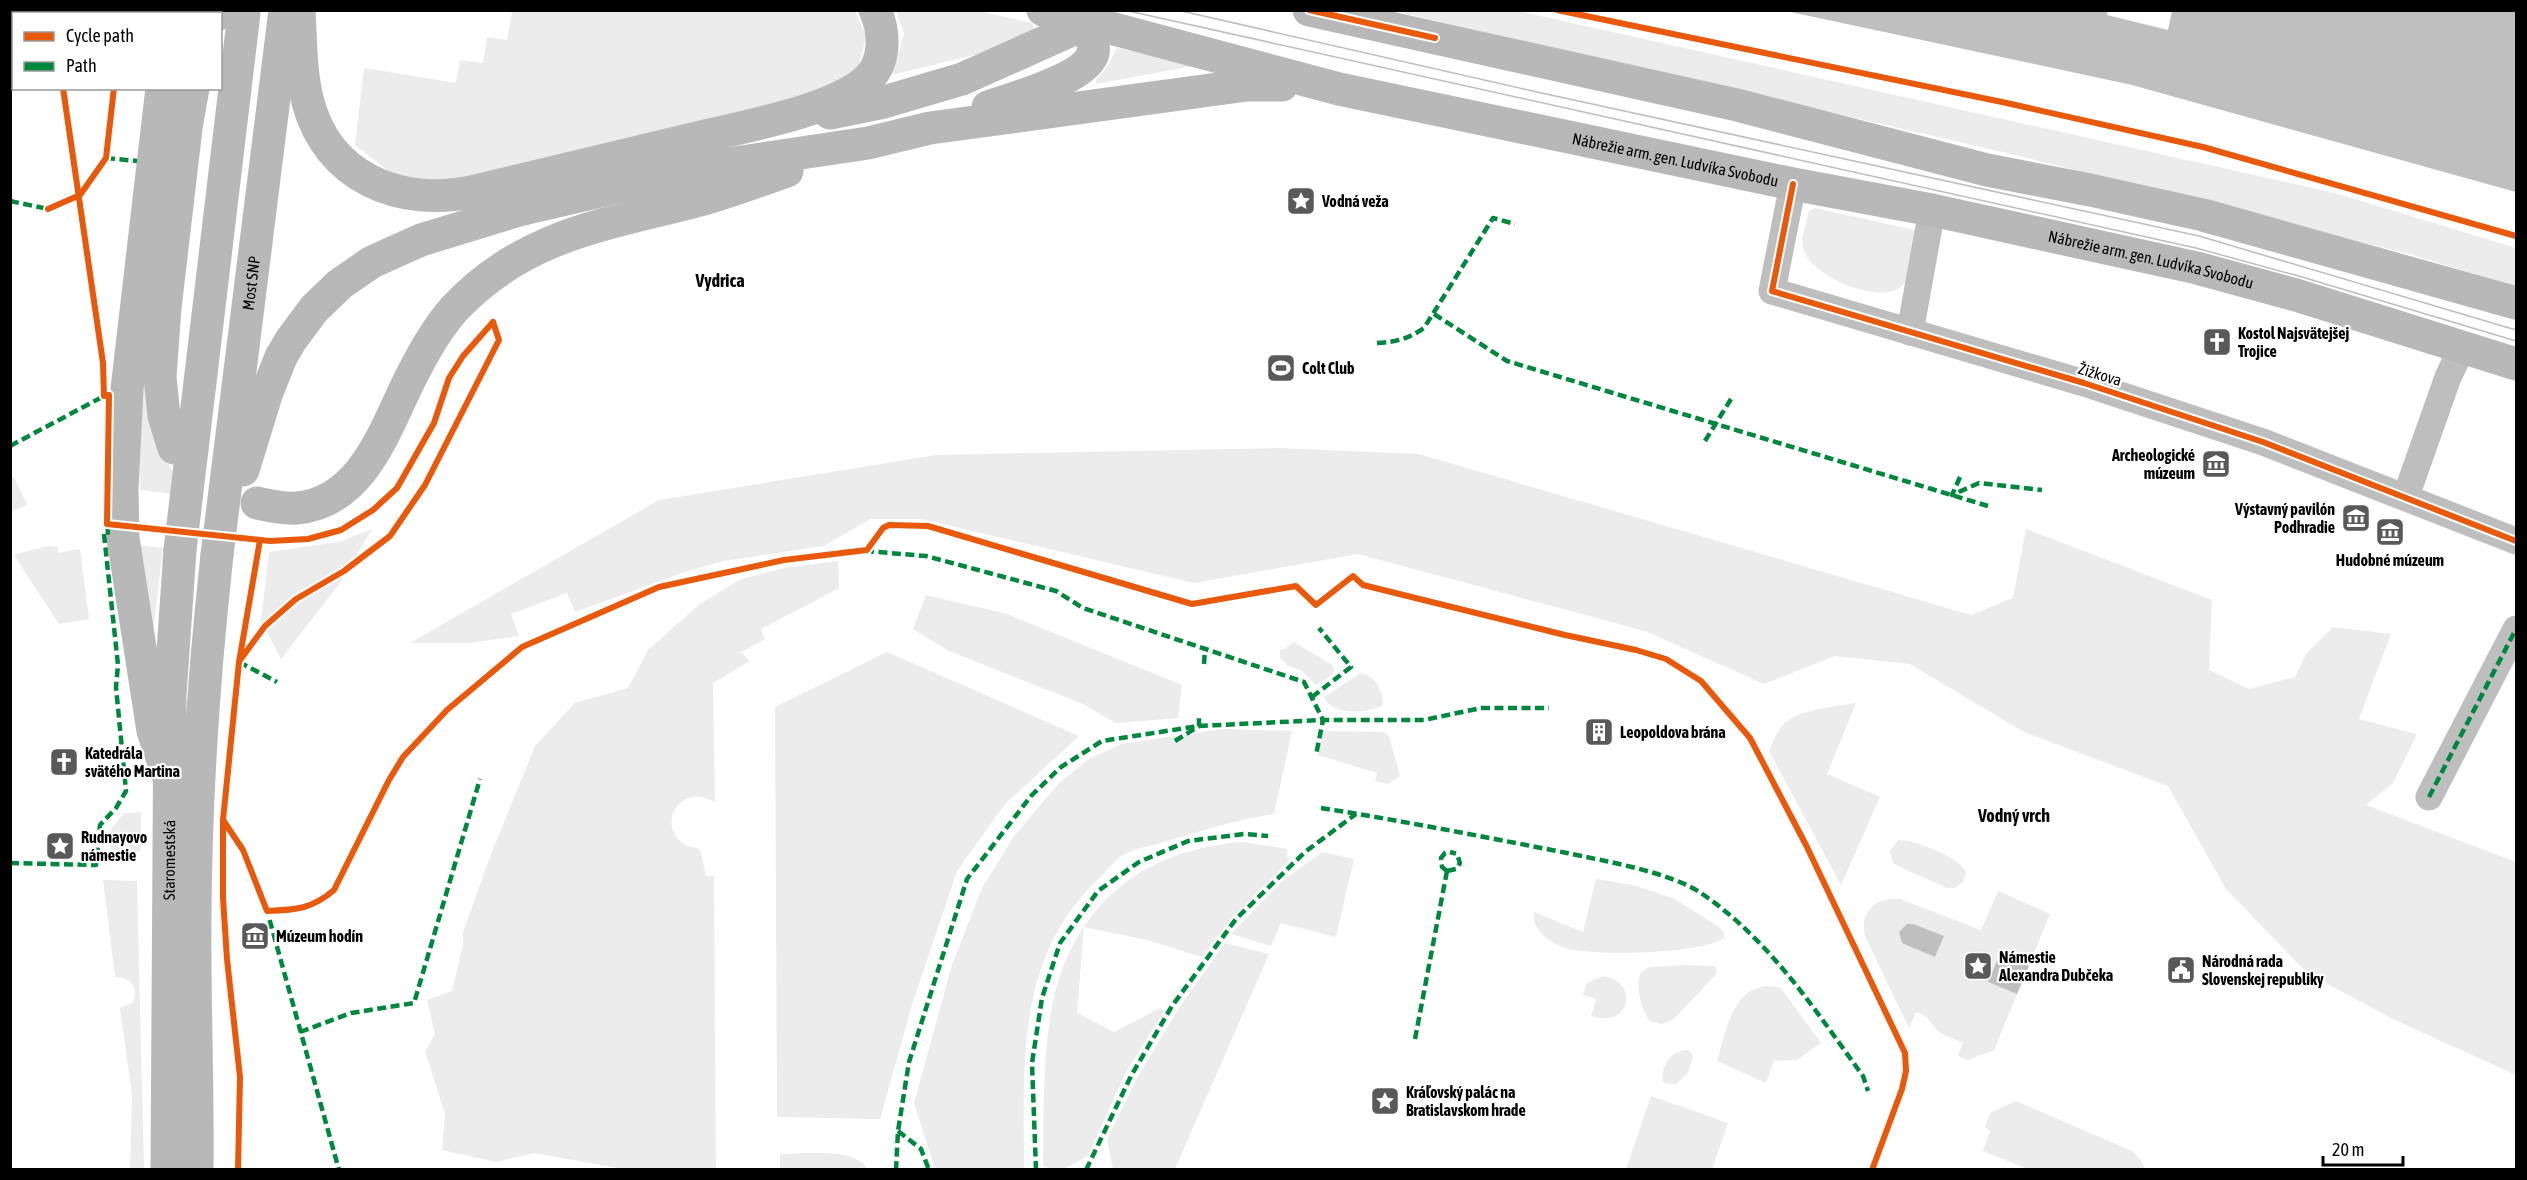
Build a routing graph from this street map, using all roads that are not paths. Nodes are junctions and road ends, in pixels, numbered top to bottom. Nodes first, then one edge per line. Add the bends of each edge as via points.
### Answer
1 (244, 10) edge
2 (285, 10) edge
3 (299, 10) edge
4 (875, 10) edge
5 (1043, 10) edge
6 (1309, 10) edge
7 (1096, 15) edge
8 (1339, 89) junction
9 (162, 90) edge
10 (194, 90) edge
11 (765, 121) junction
12 (930, 128) junction
13 (868, 143) junction
14 (1793, 184) junction
15 (1932, 210) junction
16 (2517, 303) edge
17 (1910, 332) junction
18 (2463, 346) junction
19 (2517, 364) edge
20 (174, 448) dead end
21 (2406, 496) junction
22 (256, 503) dead end
23 (2517, 541) edge
24 (217, 555) junction
25 (2517, 629) edge
26 (168, 774) junction
27 (2429, 797) dead end
28 (167, 1170) edge
29 (196, 1170) edge

1 - 26 main road, Staromestská, bridge via 180,550
2 - 24 main road, Most SNP, bridge
3 - 11 main road via 306,92 312,114 346,165 385,188 443,196 471,192
4 - 11 main road via 883,36 882,50 869,77 832,102
5 - 7 main road, Nábrežie arm. gen. Ludvíka Svobodu
6 - 16 main road via 1737,105 1987,170 2203,216
7 - 8 main road, Nábrežie arm. gen. Ludvíka Svobodu
7 - 11 main road via 962,79 830,113
7 - 12 main road via 1092,57 1078,72
8 - 12 main road via 1247,85
8 - 14 main road, Nábrežie arm. gen. Ludvíka Svobodu
9 - 26 main road via 127,389 122,489 123,538 153,731
10 - 20 main road via 165,308 160,396
12 - 13 main road
13 - 22 main road via 700,200 574,232 510,262 474,290 446,320 411,377 380,444 355,477 325,499 306,506 288,508
13 - 24 main road, bridge via 695,169 519,210 421,240 372,262 340,284 291,340 267,392
14 - 15 main road, Nábrežie arm. gen. Ludvíka Svobodu
14 - 17 street, Žižkova via 1772,291
15 - 17 street
15 - 18 main road, Nábrežie arm. gen. Ludvíka Svobodu via 2197,268
17 - 21 street, Žižkova via 2084,383
18 - 19 main road, Nábrežie arm. gen. Ludvíka Svobodu
18 - 21 street via 2448,377
21 - 23 street, Žižkova
24 - 29 main road, Staromestská via 205,664 198,810
25 - 27 street
26 - 28 main road, Staromestská

